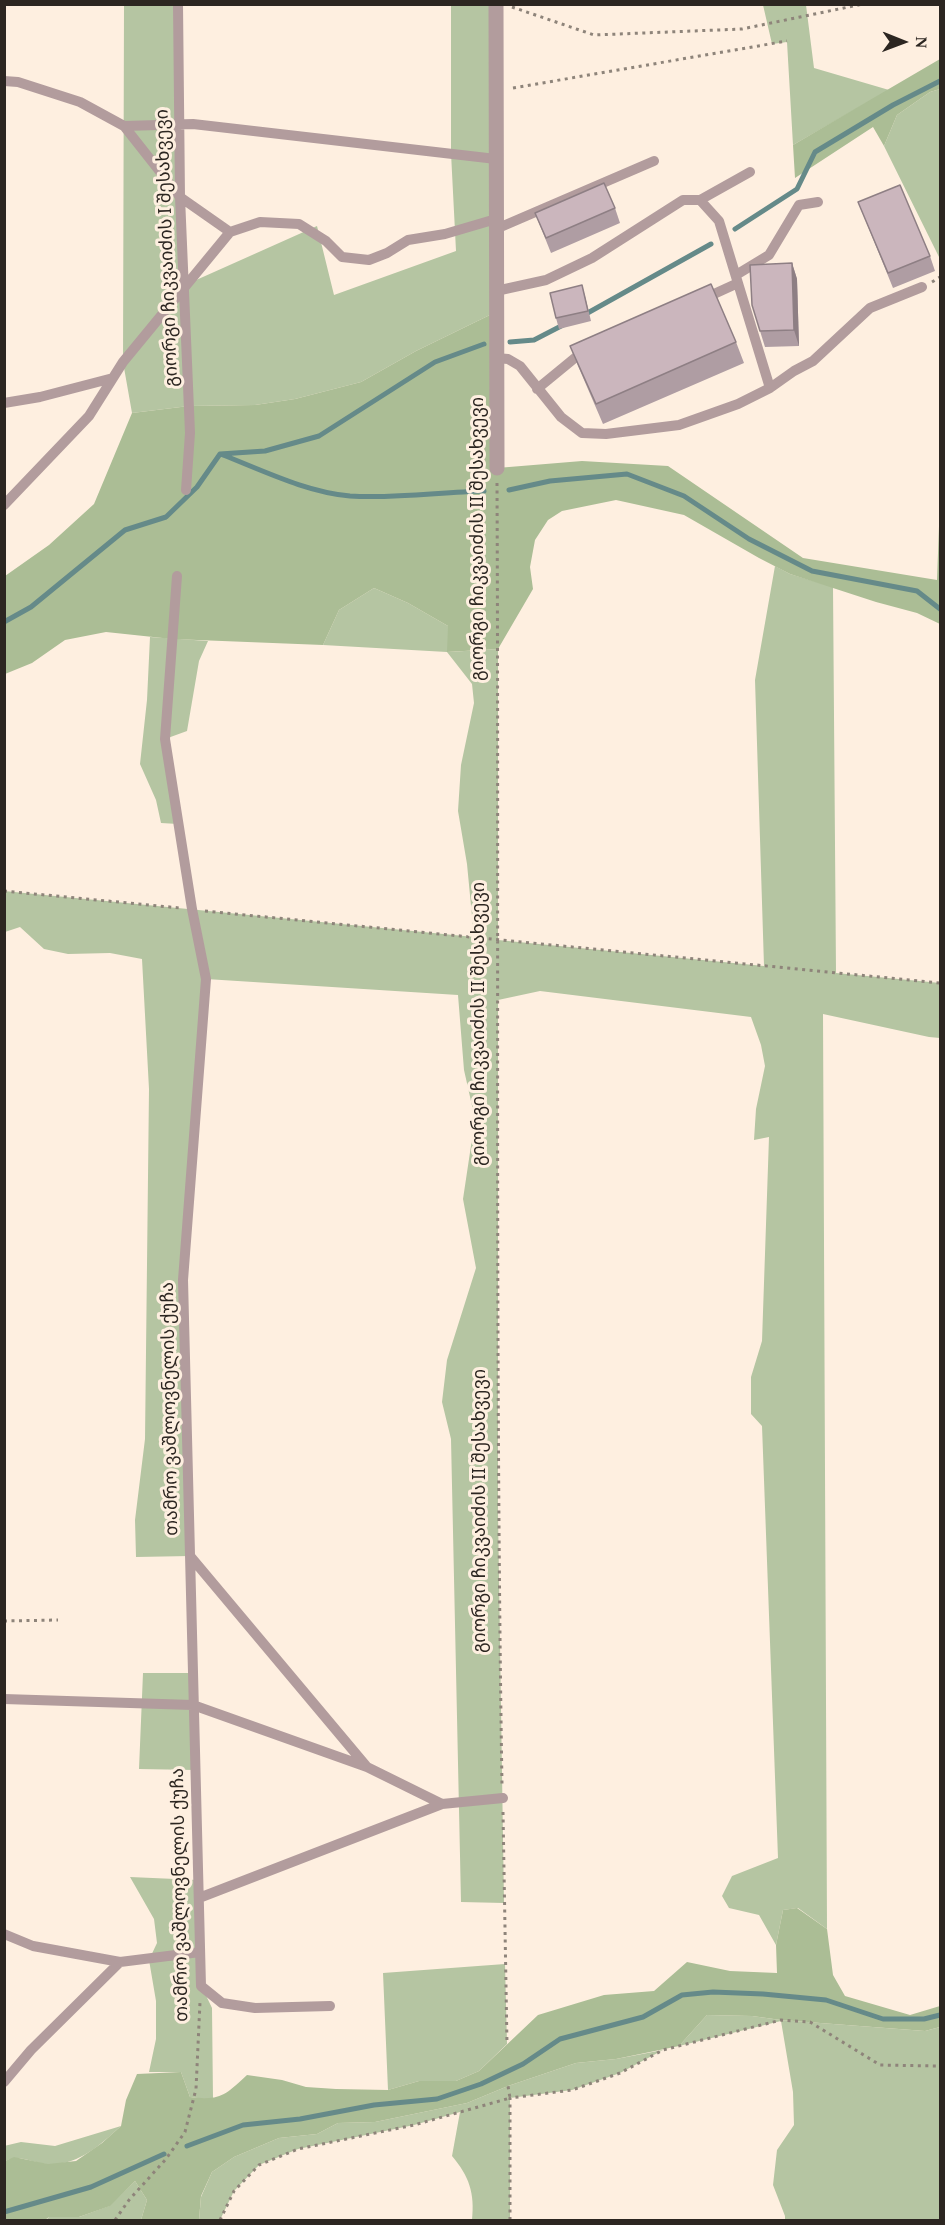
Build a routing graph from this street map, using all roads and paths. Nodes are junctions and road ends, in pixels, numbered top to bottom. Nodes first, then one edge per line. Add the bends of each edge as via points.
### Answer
1 (177, 4) edge
2 (496, 4) edge
3 (504, 4) edge
4 (863, 4) edge
5 (787, 41) dead end
6 (4, 81) edge
7 (496, 90) junction
8 (179, 123) junction
9 (124, 126) junction
10 (496, 159) junction
11 (654, 161) dead end
12 (750, 172) dead end
13 (180, 197) junction
14 (700, 200) junction
15 (818, 202) dead end
16 (496, 224) junction
17 (230, 232) junction
18 (737, 279) junction
19 (184, 285) junction
20 (922, 287) dead end
21 (496, 291) junction
22 (695, 303) edge
23 (597, 347) edge
24 (496, 358) junction
25 (113, 378) junction
26 (770, 388) junction
27 (537, 389) junction
28 (4, 403) edge
29 (497, 468) joint
30 (186, 490) dead end
31 (4, 505) edge
32 (177, 576) dead end
33 (4, 891) edge
34 (192, 909) junction
35 (498, 940) junction
36 (940, 983) edge
37 (190, 1556) junction
38 (58, 1620) dead end
39 (4, 1621) edge
40 (4, 1699) edge
41 (193, 1705) junction
42 (367, 1767) junction
43 (503, 1798) junction
44 (441, 1804) junction
45 (199, 1898) junction
46 (4, 1934) edge
47 (200, 1952) junction
48 (120, 1962) junction
49 (201, 1986) junction
50 (330, 2006) dead end
51 (507, 2044) dead end
52 (940, 2066) edge
53 (4, 2082) edge
54 (507, 2086) dead end
55 (510, 2098) junction
56 (116, 2220) edge
57 (220, 2220) edge
58 (510, 2220) edge

1 - 8 lane, გიორგი ჩიკვაიძის I შესახვევი
2 - 7 street, გიორგი ჩიკვაიძის II შესახვევი
3 - 4 path via 594,35 742,29
5 - 7 path
6 - 9 lane via 80,102
7 - 10 street, გიორგი ჩიკვაიძის II შესახვევი
8 - 9 lane
8 - 10 lane
8 - 13 lane, გიორგი ჩიკვაიძის I შესახვევი
9 - 13 lane
10 - 16 street, გიორგი ჩიკვაიძის II შესახვევი
11 - 16 lane
12 - 14 lane
13 - 17 lane
13 - 19 lane, გიორგი ჩიკვაიძის I შესახვევი
14 - 18 lane via 719,221
14 - 21 lane via 683,200 592,258 546,280
15 - 18 lane via 799,206 769,255
16 - 17 lane via 408,240 369,260 342,257 299,224 260,222
16 - 21 street, გიორგი ჩიკვაიძის II შესახვევი
17 - 19 lane
18 - 22 lane
18 - 26 lane
19 - 25 lane
19 - 30 lane, გიორგი ჩიკვაიძის I შესახვევი via 190,433
20 - 26 lane via 870,308 813,361
21 - 24 street, გიორგი ჩიკვაიძის II შესახვევი
23 - 27 lane via 576,357
24 - 27 lane via 520,366
24 - 29 street, გიორგი ჩიკვაიძის II შესახვევი
25 - 28 lane via 40,398
25 - 31 lane via 89,416
26 - 27 lane via 679,425 606,434 582,433 561,417
29 - 35 path, გიორგი ჩიკვაიძის II შესახვევი
32 - 34 lane, თამრო ვაშლოვნელის ქუჩა via 165,739
33 - 34 path
34 - 35 path
34 - 37 lane, თამრო ვაშლოვნელის ქუჩა via 206,979 183,1280
35 - 36 path
35 - 43 path, გიორგი ჩიკვაიძის II შესახვევი via 498,1512
37 - 41 lane, თამრო ვაშლოვნელის ქუჩა
37 - 42 lane
38 - 39 path
40 - 41 lane
41 - 42 lane
41 - 45 lane, თამრო ვაშლოვნელის ქუჩა
42 - 44 lane
43 - 44 lane
43 - 51 path, გიორგი ჩიკვაიძის II შესახვევი
44 - 45 lane
45 - 47 lane, თამრო ვაშლოვნელის ქუჩა
46 - 48 lane via 33,1946
47 - 48 lane
47 - 49 lane, თამრო ვაშლოვნელის ქუჩა
48 - 53 lane
49 - 50 lane via 222,2003 255,2008
49 - 56 path, თამრო ვაშლოვნელის ქუჩა via 196,2089 185,2132
52 - 55 path via 880,2065 810,2022 781,2020 663,2050 621,2073 572,2090
54 - 55 path
55 - 57 path via 414,2125 298,2149 260,2165 234,2191
55 - 58 path

